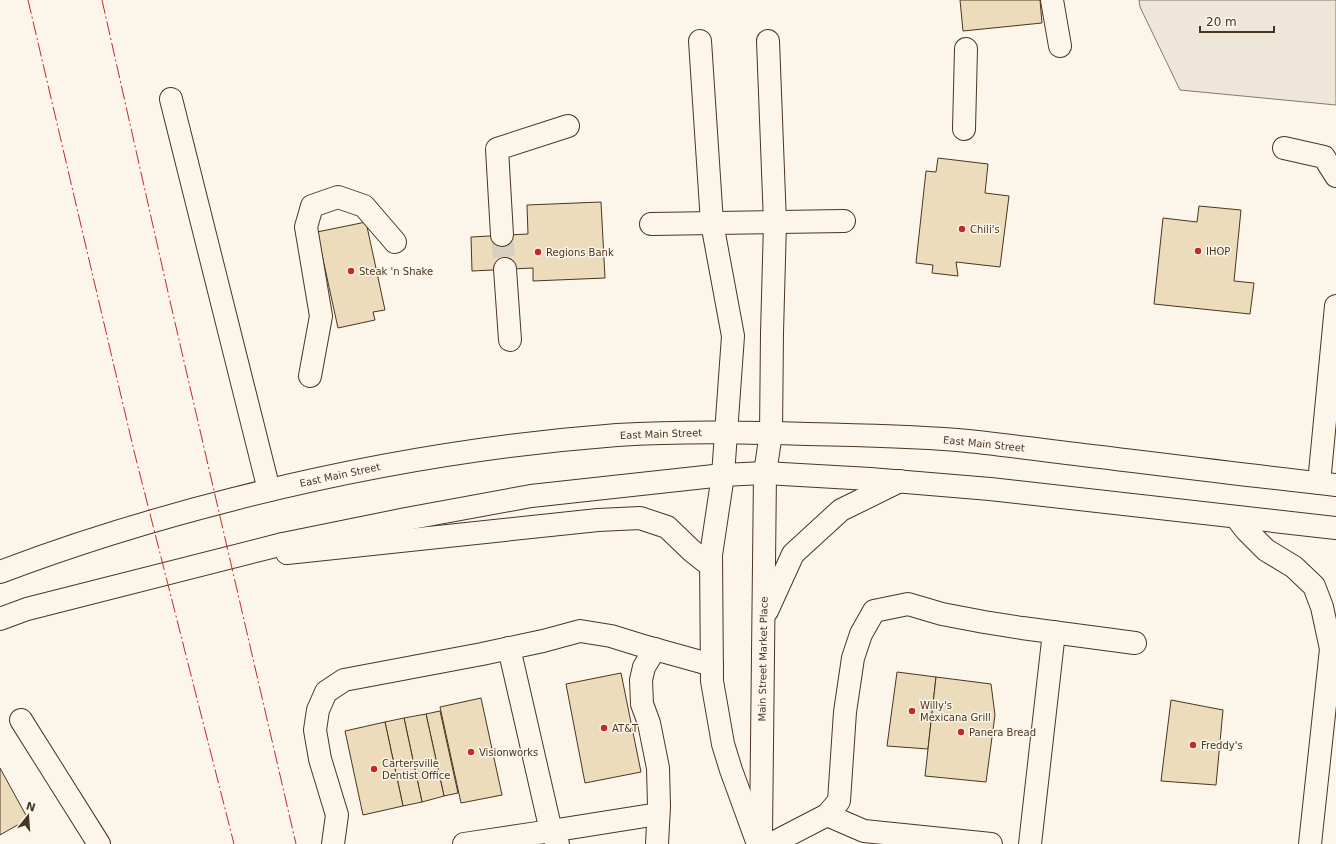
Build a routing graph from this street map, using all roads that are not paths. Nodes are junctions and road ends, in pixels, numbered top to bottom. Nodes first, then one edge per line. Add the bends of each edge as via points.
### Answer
1 (1052, 0) edge
2 (700, 41) dead end
3 (768, 41) dead end
4 (1060, 46) dead end
5 (966, 49) dead end
6 (170, 99) dead end
7 (568, 126) dead end
8 (964, 129) dead end
9 (1284, 148) dead end
10 (1336, 176) edge
11 (844, 222) dead end
12 (712, 223) junction
13 (775, 223) junction
14 (651, 224) dead end
15 (502, 235) tunnel mouth
16 (395, 242) dead end
17 (505, 269) tunnel mouth
18 (1336, 306) edge
19 (510, 340) dead end
20 (310, 376) dead end
21 (727, 432) junction
22 (771, 433) junction
23 (765, 473) junction
24 (723, 475) junction
25 (900, 481) junction
26 (1327, 484) edge
27 (269, 490) junction
28 (1236, 517) junction
29 (1336, 528) edge
30 (283, 544) junction
31 (711, 566) junction
32 (0, 572) edge
33 (0, 619) edge
34 (763, 620) junction
35 (1054, 632) junction
36 (1135, 643) dead end
37 (1334, 645) edge
38 (509, 648) junction
39 (655, 649) junction
40 (712, 665) junction
41 (21, 720) dead end
42 (658, 814) junction
43 (827, 815) junction
44 (555, 838) edge
45 (99, 844) edge
46 (333, 844) edge
47 (464, 844) edge
48 (656, 844) edge
49 (760, 844) edge
50 (771, 844) edge
51 (991, 844) edge
52 (1030, 844) edge
53 (1310, 844) edge

1 - 4 main road
2 - 12 main road, Main Street Market Place
3 - 13 main road, Main Street Market Place
5 - 8 main road
6 - 27 main road
7 - 15 main road via 497,149
9 - 10 main road via 1324,157
11 - 13 main road
12 - 13 main road
12 - 14 main road
12 - 21 main road, Main Street Market Place via 733,336
13 - 22 main road, Main Street Market Place
16 - 20 main road via 364,206 338,197 312,206 306,227 321,316
17 - 19 main road
18 - 26 main road
21 - 22 main road, East Main Street
21 - 24 main road, Main Street Market Place
21 - 27 main road, East Main Street via 618,435 523,445 352,471
22 - 23 main road, Main Street Market Place
22 - 26 main road, East Main Street via 958,440
23 - 24 main road
23 - 25 main road
23 - 34 main road, Main Street Market Place
24 - 30 main road via 531,496
24 - 31 main road, Main Street Market Place
25 - 28 main road
25 - 34 main road via 841,510 793,554
27 - 32 main road, East Main Street via 100,537
28 - 29 main road
28 - 37 main road via 1266,550 1294,566 1314,586
30 - 31 main road via 287,553 598,520 640,518 667,526
30 - 33 main road via 27,609
31 - 40 main road, Main Street Market Place
34 - 49 main road, Main Street Market Place
35 - 36 main road
35 - 43 main road via 942,614 908,604 874,611 861,634 853,658 845,712 839,801
35 - 52 main road
37 - 53 main road
38 - 39 main road via 580,631 611,636
38 - 44 main road
38 - 46 main road via 344,680 326,692 318,710 315,730 320,759 337,815
39 - 40 main road
39 - 42 main road via 644,667 641,680 642,704 658,768
40 - 49 main road, Main Street Market Place via 712,681 723,744
41 - 45 main road
42 - 44 main road
42 - 48 main road
43 - 50 main road
43 - 51 main road via 864,831
44 - 47 main road

